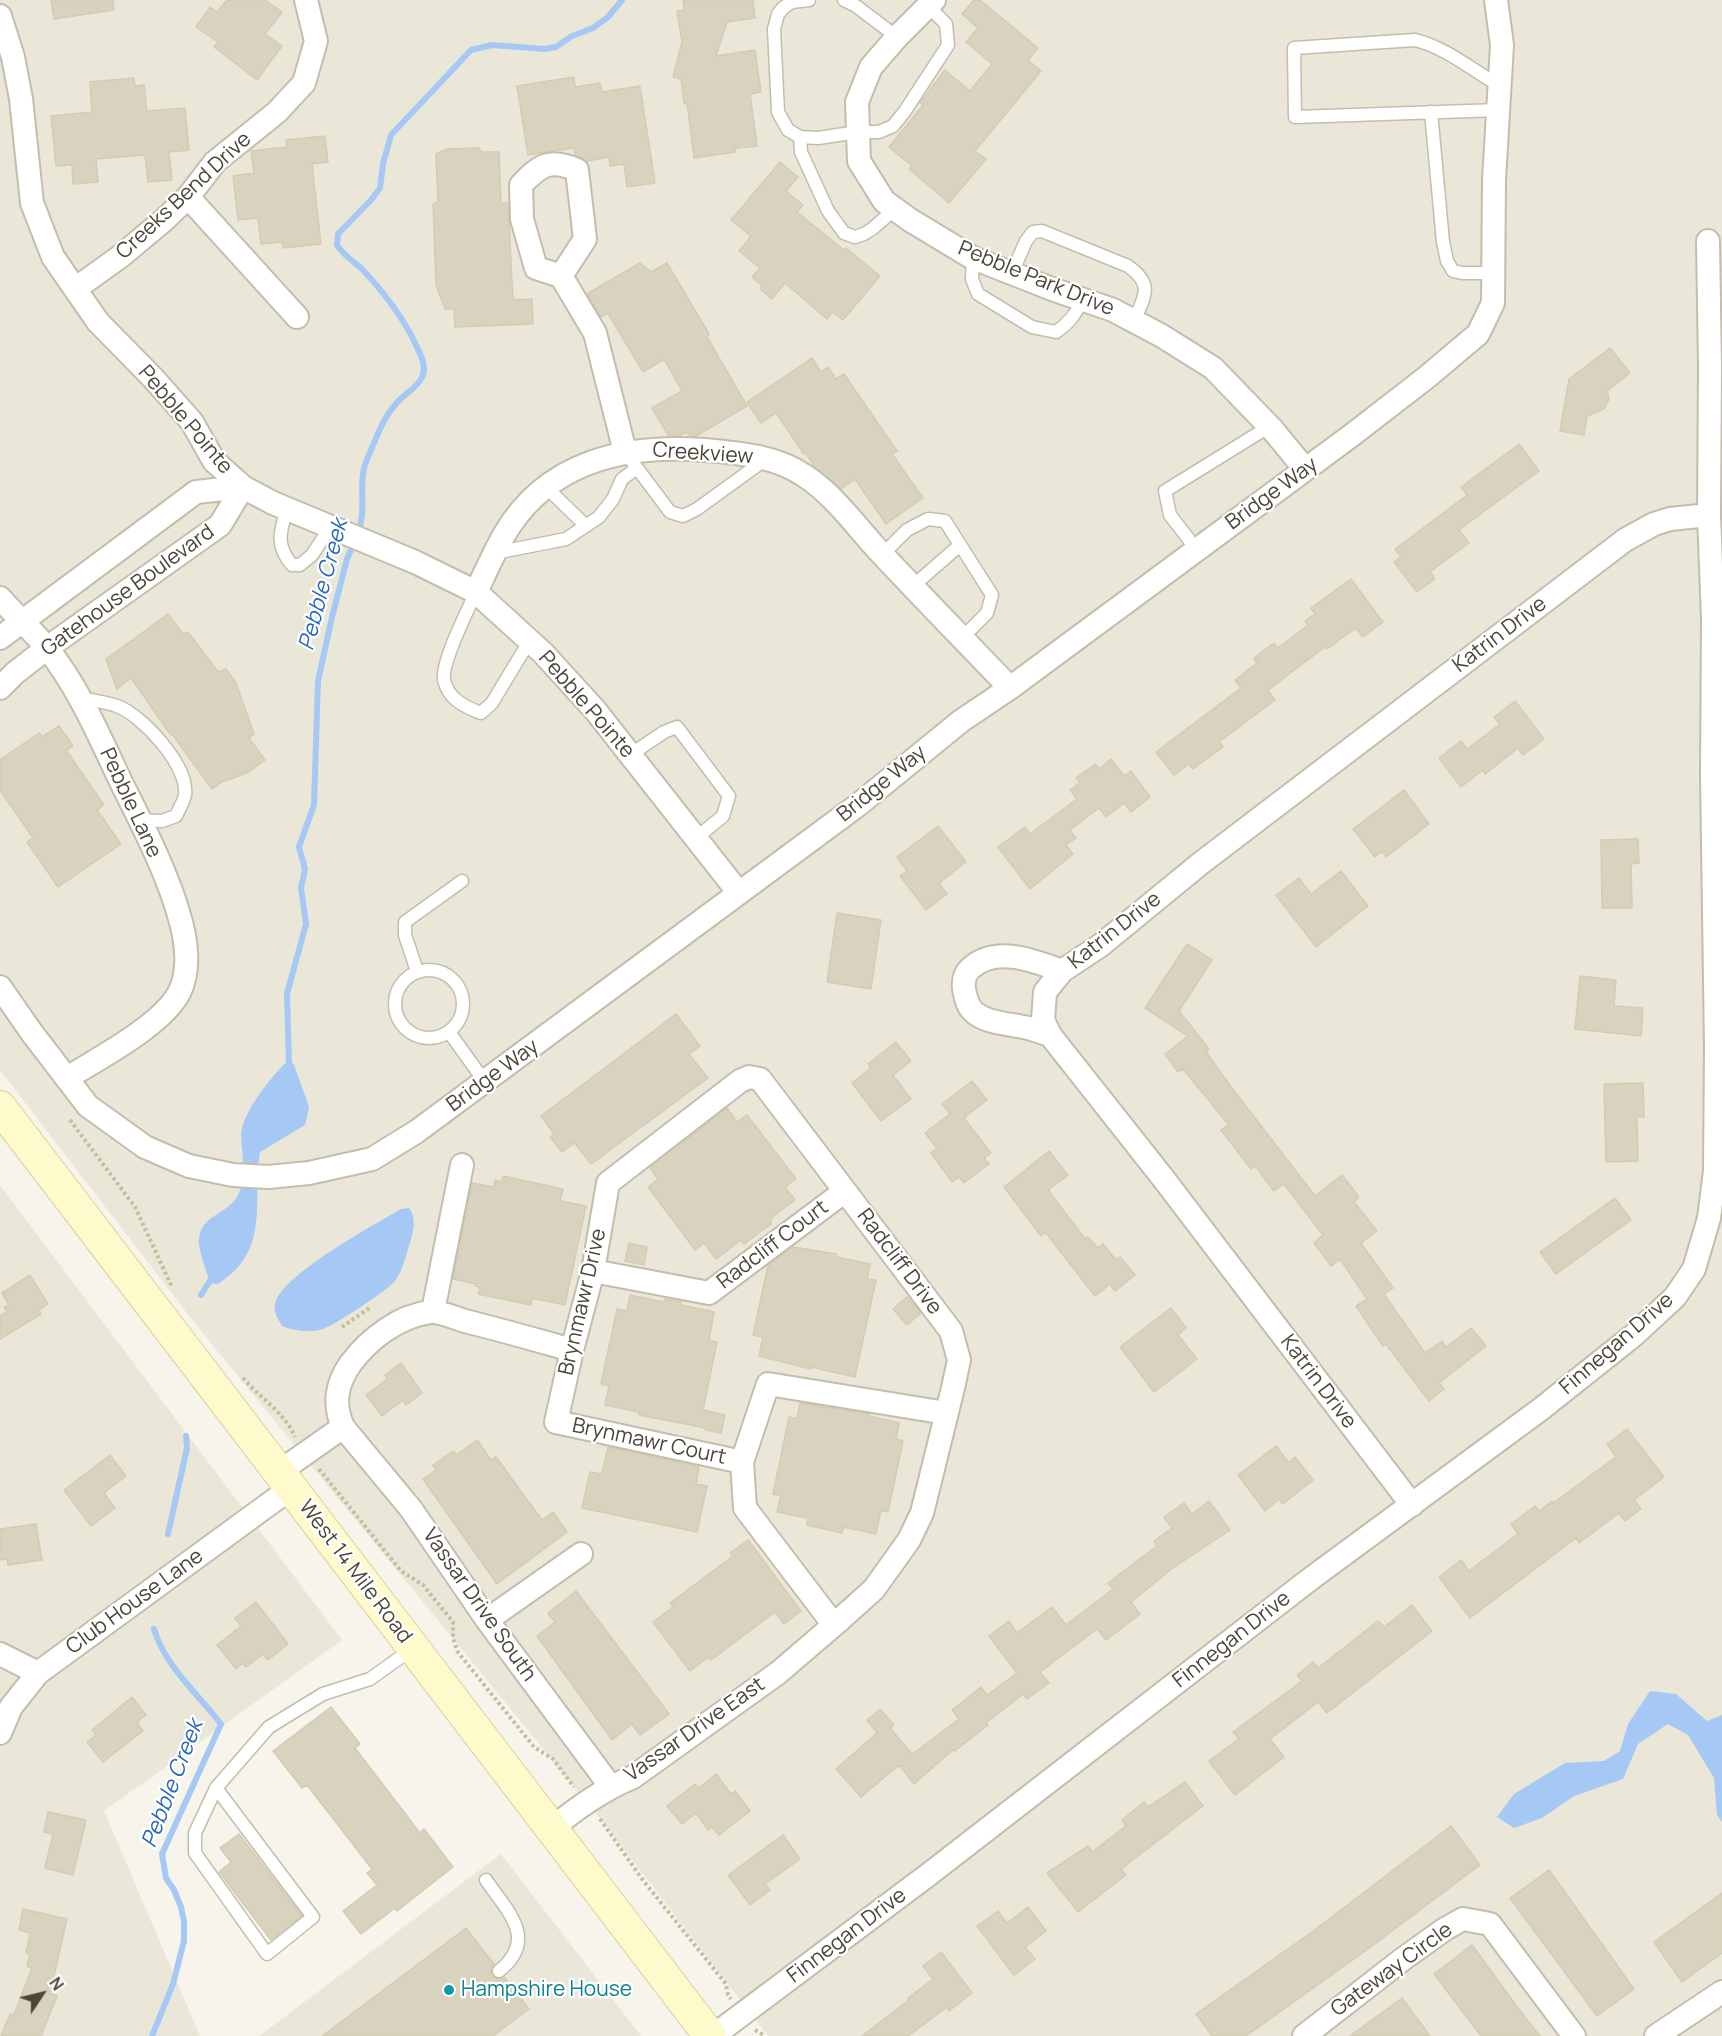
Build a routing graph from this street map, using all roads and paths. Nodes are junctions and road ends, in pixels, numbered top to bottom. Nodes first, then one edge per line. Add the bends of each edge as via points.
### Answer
1 (306, 0) edge
2 (809, 0) edge
3 (844, 0) edge
4 (1496, 0) edge
5 (931, 3) edge
6 (0, 16) edge
7 (897, 37) junction
8 (1500, 86) junction
9 (1499, 110) junction
10 (1431, 112) junction
11 (858, 132) junction
12 (800, 137) junction
13 (188, 197) junction
14 (895, 209) junction
15 (1708, 242) dead end
16 (973, 258) junction
17 (1012, 273) junction
18 (1493, 273) junction
19 (561, 276) junction
20 (75, 289) junction
21 (1082, 300) junction
22 (297, 317) dead end
23 (1134, 321) junction
24 (1270, 426) junction
25 (767, 459) junction
26 (631, 460) junction
27 (1305, 469) junction
28 (243, 487) junction
29 (546, 487) junction
30 (287, 508) junction
31 (1709, 515) junction
32 (332, 526) junction
33 (586, 526) junction
34 (960, 545) junction
35 (1197, 550) junction
36 (495, 553) junction
37 (882, 555) junction
38 (913, 586) junction
39 (476, 592) junction
40 (0, 598) edge
41 (21, 622) junction
42 (0, 638) edge
43 (962, 638) junction
44 (530, 640) junction
45 (47, 648) junction
46 (0, 688) edge
47 (1010, 688) junction
48 (79, 698) junction
49 (630, 755) junction
50 (140, 820) junction
51 (695, 838) junction
52 (462, 881) dead end
53 (739, 893) junction
54 (417, 971) junction
55 (1062, 971) junction
56 (0, 987) edge
57 (449, 1032) junction
58 (1050, 1035) junction
59 (67, 1078) junction
60 (485, 1082) junction
61 (0, 1107) edge
62 (67, 1117) dead end
63 (462, 1165) dead end
64 (608, 1183) joint
65 (845, 1191) junction
66 (593, 1271) junction
67 (174, 1290) dead end
68 (371, 1307) dead end
69 (433, 1311) junction
70 (342, 1328) dead end
71 (572, 1350) junction
72 (240, 1374) dead end
73 (946, 1413) junction
74 (556, 1422) joint
75 (343, 1427) junction
76 (306, 1454) junction
77 (742, 1462) junction
78 (285, 1480) junction
79 (1412, 1505) junction
80 (581, 1554) dead end
81 (487, 1620) junction
82 (834, 1625) junction
83 (413, 1648) junction
84 (0, 1654) edge
85 (38, 1673) junction
86 (0, 1733) edge
87 (611, 1786) junction
88 (216, 1788) junction
89 (585, 1802) junction
90 (551, 1829) junction
91 (486, 1880) dead end
92 (499, 1971) dead end
93 (1722, 1992) edge
94 (744, 2014) junction
95 (711, 2036) edge
96 (765, 2036) edge
97 (1304, 2036) edge
98 (1574, 2036) edge
99 (1656, 2036) edge

1 - 13 street, Creeks Bend Drive via 316,41 304,83 277,112 215,162
2 - 12 lane via 784,7 774,29 778,112 788,130
3 - 7 lane
4 - 8 street, Bridge Way via 1502,45
5 - 7 street, Pebble Park Drive
5 - 11 lane via 946,24 948,45 892,126 879,132
6 - 20 street, Pebble Pointe via 14,57 32,203 53,257
7 - 11 street, Pebble Park Drive via 871,68 857,102
8 - 9 street, Bridge Way
8 - 10 lane via 1454,56 1415,40 1294,48 1295,117
9 - 10 lane
9 - 18 street, Bridge Way
10 - 18 lane via 1448,261 1453,271
11 - 12 lane
11 - 14 street, Pebble Park Drive via 859,161 884,201
12 - 14 lane via 801,152 828,211 844,233 855,237 864,234
13 - 20 street, Creeks Bend Drive via 122,256
13 - 22 street
14 - 16 street, Pebble Park Drive
15 - 31 street, Finnegan Drive
16 - 17 street, Pebble Park Drive
16 - 21 lane via 972,279 978,294 1032,327 1056,332 1076,314
17 - 21 street, Pebble Park Drive
17 - 23 lane via 1032,232 1042,231 1128,266 1138,274 1146,284
18 - 27 street, Bridge Way via 1493,303 1478,334
19 - 19 street via 536,268 522,219 521,186 537,168 552,163 577,170 585,239
19 - 26 street via 595,333
20 - 28 street, Pebble Pointe via 98,322 192,422 214,461
21 - 23 street, Pebble Park Drive
23 - 24 street, Pebble Park Drive via 1213,368
24 - 27 street, Pebble Park Drive
24 - 35 lane via 1165,490 1170,515
25 - 26 street, Creekview via 679,448
25 - 26 lane via 683,516 670,512
25 - 37 street, Creekview via 807,476
26 - 29 street, Creekview via 592,461
26 - 33 lane via 612,499 599,517
27 - 35 street, Bridge Way
28 - 30 street, Pebble Pointe
28 - 41 street, Gatehouse Boulevard via 196,492
28 - 45 street, Gatehouse Boulevard via 220,525
29 - 33 lane
29 - 36 street, Creekview via 521,511
30 - 32 street, Pebble Pointe
30 - 32 lane via 279,535 283,554 292,565 300,565 312,555
31 - 55 street, Katrin Drive via 1670,519 1624,540 1201,862 1101,945
31 - 79 street, Finnegan Drive via 1713,619 1715,1171 1709,1218 1694,1269 1675,1297 1634,1335
32 - 39 street, Pebble Pointe
33 - 36 lane via 566,539
34 - 37 lane via 945,521 928,519 907,530
34 - 38 lane
34 - 43 lane via 992,595 987,613
35 - 47 street, Bridge Way
36 - 39 street, Creekview
37 - 38 street, Creekview
38 - 43 street, Creekview
39 - 44 street, Pebble Pointe
39 - 44 lane via 451,651 444,680 462,706 481,713 492,703
40 - 41 street, Pebble Lane
41 - 42 street, Gatehouse Boulevard
41 - 45 street, Pebble Lane
43 - 47 street, Creekview
44 - 49 street, Pebble Pointe
45 - 46 street, Gatehouse Boulevard
45 - 48 street, Pebble Lane
47 - 53 street, Bridge Way via 961,721 858,806
48 - 50 street, Pebble Lane
48 - 50 lane via 118,706 135,717 175,761 184,781 185,796 176,816 162,821
49 - 51 street, Pebble Pointe
49 - 51 lane via 677,727 729,796 723,816
50 - 59 street, Pebble Lane via 181,923 186,975 166,1010 141,1031
51 - 53 street, Pebble Pointe
52 - 54 lane via 405,922 405,935
53 - 60 street, Bridge Way
54 - 57 lane via 428,969 449,975 462,993 462,1015
54 - 57 lane via 400,985 395,996 398,1019 405,1029 420,1037 438,1037
55 - 58 street, Katrin Drive via 1045,993 1043,1020
55 - 58 street via 1034,961 994,956 977,962 967,971 964,984 967,1002 975,1013
56 - 59 street, Bridge Way
57 - 60 lane
58 - 79 street, Katrin Drive
59 - 60 street, Bridge Way via 88,1106 145,1147 189,1166 267,1177 309,1173 372,1159
61 - 78 street, West 14 Mile Road
62 - 67 path via 135,1207
63 - 69 street
64 - 65 street, Radcliff Drive via 749,1077 760,1079
64 - 66 street, Brynmawr Drive
65 - 66 street, Radcliff Court via 709,1293
65 - 73 street, Radcliff Drive via 951,1331 958,1360
66 - 71 street, Brynmawr Drive
68 - 70 path
69 - 71 street
69 - 75 street via 408,1317 369,1342 355,1358 341,1383 337,1400 336,1412
71 - 74 street, Brynmawr Drive
72 - 76 path via 291,1426
73 - 77 street via 768,1384
73 - 82 street, Radcliff Drive via 922,1513 909,1540 874,1589
74 - 77 street, Brynmawr Court
75 - 76 street
75 - 81 street, Vassar Drive South via 411,1509
76 - 78 street
76 - 89 path via 401,1572 423,1585 453,1622 457,1652 534,1748 553,1759
77 - 82 street via 745,1508
78 - 83 street, West 14 Mile Road
78 - 85 street, Club House Lane
79 - 94 street, Finnegan Drive
80 - 81 street
81 - 87 street, Vassar Drive South
82 - 87 street, Vassar Drive East via 778,1673 633,1777
83 - 88 lane via 370,1679 322,1694 269,1727
83 - 90 street, West 14 Mile Road
84 - 85 street
85 - 86 street, Club House Lane via 11,1707
87 - 89 street, Vassar Drive East
88 - 88 lane via 313,1917 267,1954 195,1853 195,1833
89 - 90 street, Vassar Drive East
89 - 94 path via 726,1984 728,1995
90 - 95 street, West 14 Mile Road
91 - 92 lane via 518,1928 517,1952
93 - 99 street
94 - 95 street, Finnegan Drive
94 - 96 path via 755,2030
97 - 98 street, Gateway Circle via 1402,1959 1463,1919 1490,1924

